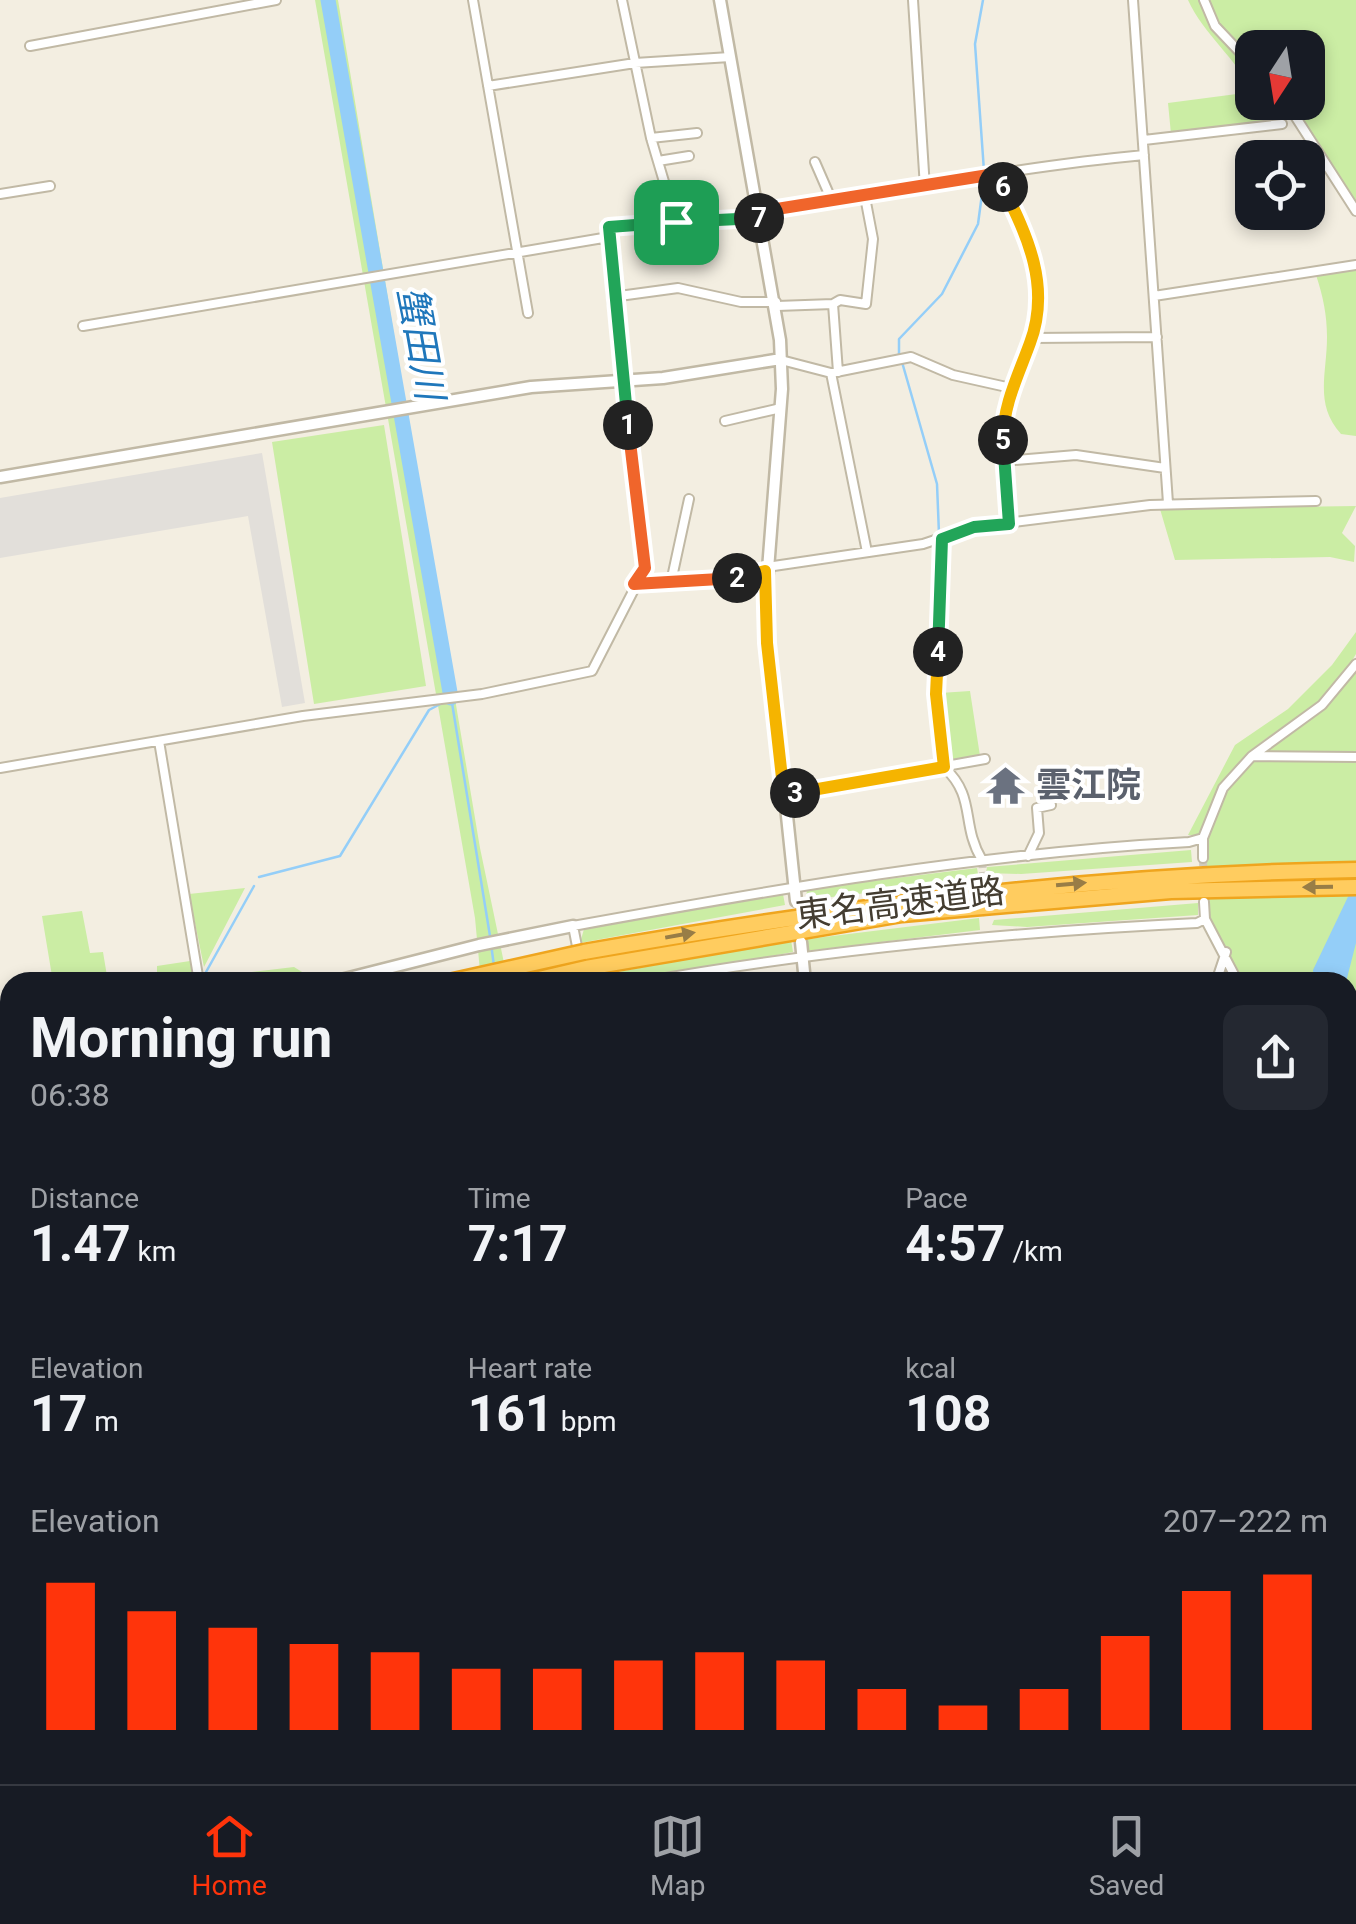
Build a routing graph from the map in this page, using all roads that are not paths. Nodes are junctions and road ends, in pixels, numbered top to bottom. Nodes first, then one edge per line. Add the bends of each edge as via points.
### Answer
1 (276, 0) edge
2 (473, 0) edge
3 (622, 0) edge
4 (720, 0) edge
5 (913, 0) edge
6 (1133, 0) edge
7 (1204, 0) edge
8 (30, 46) dead end
9 (1235, 47) edge
10 (730, 57) junction
11 (635, 63) junction
12 (488, 86) junction
13 (1298, 120) edge
14 (1282, 124) dead end
15 (696, 133) dead end
16 (652, 138) junction
17 (1144, 140) junction
18 (1144, 155) junction
19 (689, 156) dead end
20 (658, 161) junction
21 (815, 162) dead end
22 (1001, 173) junction
23 (50, 186) dead end
24 (926, 188) junction
25 (694, 192) dead end
26 (0, 194) edge
27 (865, 197) junction
28 (832, 201) junction
29 (1356, 210) edge
30 (759, 216) junction
31 (676, 222) junction
32 (698, 222) junction
33 (609, 237) junction
34 (518, 253) junction
35 (1356, 265) edge
36 (1154, 296) junction
37 (612, 297) junction
38 (776, 304) junction
39 (834, 304) junction
40 (528, 314) dead end
41 (83, 326) dead end
42 (1032, 338) junction
43 (1156, 338) junction
44 (782, 360) junction
45 (834, 372) junction
46 (622, 379) junction
47 (1011, 388) junction
48 (781, 408) junction
49 (725, 421) dead end
50 (1002, 461) junction
51 (1166, 468) junction
52 (0, 477) edge
53 (689, 500) dead end
54 (1316, 501) dead end
55 (1168, 503) junction
56 (1009, 524) junction
57 (942, 539) junction
58 (867, 552) junction
59 (765, 569) junction
60 (671, 582) junction
61 (634, 584) junction
62 (1356, 664) edge
63 (159, 741) junction
64 (1252, 756) junction
65 (1356, 757) edge
66 (984, 759) dead end
67 (944, 767) junction
68 (0, 768) edge
69 (784, 796) junction
70 (1050, 806) dead end
71 (1203, 838) junction
72 (1028, 856) junction
73 (1203, 858) tunnel mouth
74 (982, 860) junction
75 (1356, 870) edge
76 (794, 886) junction
77 (1356, 887) edge
78 (796, 902) dead end
79 (1204, 902) tunnel mouth
80 (988, 919) tunnel mouth
81 (1205, 919) junction
82 (573, 926) junction
83 (990, 934) junction
84 (801, 942) dead end
85 (1226, 952) junction
86 (802, 956) junction
87 (197, 972) edge
88 (376, 972) edge
89 (494, 972) edge
90 (582, 972) edge
91 (617, 972) edge
92 (705, 972) edge
93 (804, 972) edge
94 (1219, 972) edge
95 (1234, 972) edge

1 - 8 street
2 - 12 street
3 - 11 street
4 - 10 street
5 - 24 street
6 - 17 street
7 - 9 street
10 - 11 street
10 - 30 street
11 - 12 street
11 - 16 street
12 - 34 street
13 - 29 street
14 - 17 street
15 - 16 street
16 - 20 street
17 - 18 street
18 - 22 street
18 - 36 street
19 - 20 street
20 - 31 street
21 - 28 street
22 - 24 street
22 - 42 street via 1038,277
23 - 26 street
24 - 27 street
25 - 32 street
27 - 28 street
27 - 39 street via 872,239 866,304
28 - 30 street
30 - 32 street
30 - 38 street
31 - 32 street
31 - 33 street via 609,227
33 - 34 street
33 - 37 street
34 - 40 street
34 - 41 street
35 - 36 street
36 - 43 street
37 - 38 street via 678,288
37 - 46 street
38 - 39 street
38 - 44 street
39 - 45 street
42 - 43 street
42 - 47 street
43 - 51 street
44 - 45 street
44 - 46 street
44 - 48 street
45 - 47 street via 911,356
45 - 58 street
46 - 52 street via 551,385
46 - 61 street via 645,568
47 - 50 street
48 - 49 street
48 - 59 street
50 - 51 street via 1076,455
50 - 56 street
51 - 55 street
53 - 60 street
54 - 55 street
55 - 56 street
56 - 57 street
57 - 58 street
57 - 67 street via 936,694
58 - 59 street
59 - 60 street via 728,580
59 - 69 street
60 - 61 street
61 - 63 street via 592,672
62 - 64 street via 1322,706
63 - 68 street
63 - 87 street
64 - 65 street
64 - 71 street via 1223,788
66 - 67 street
67 - 69 street
67 - 74 street via 962,784 970,836
69 - 76 street
70 - 72 street via 1036,808 1039,833
71 - 72 street
71 - 73 street
72 - 74 street
74 - 76 street
89 -> 75 highway, 東名高速道路, bridge via 770,919 966,893
76 - 78 street
76 - 82 street
77 -> 91 highway, 東名高速道路 via 1171,891 902,914
79 - 81 street
80 - 83 street
81 - 83 street
81 - 85 street
82 - 88 street
82 - 90 street
83 - 86 street
84 - 86 street
85 - 94 street
85 - 95 street
86 - 92 street
86 - 93 street

